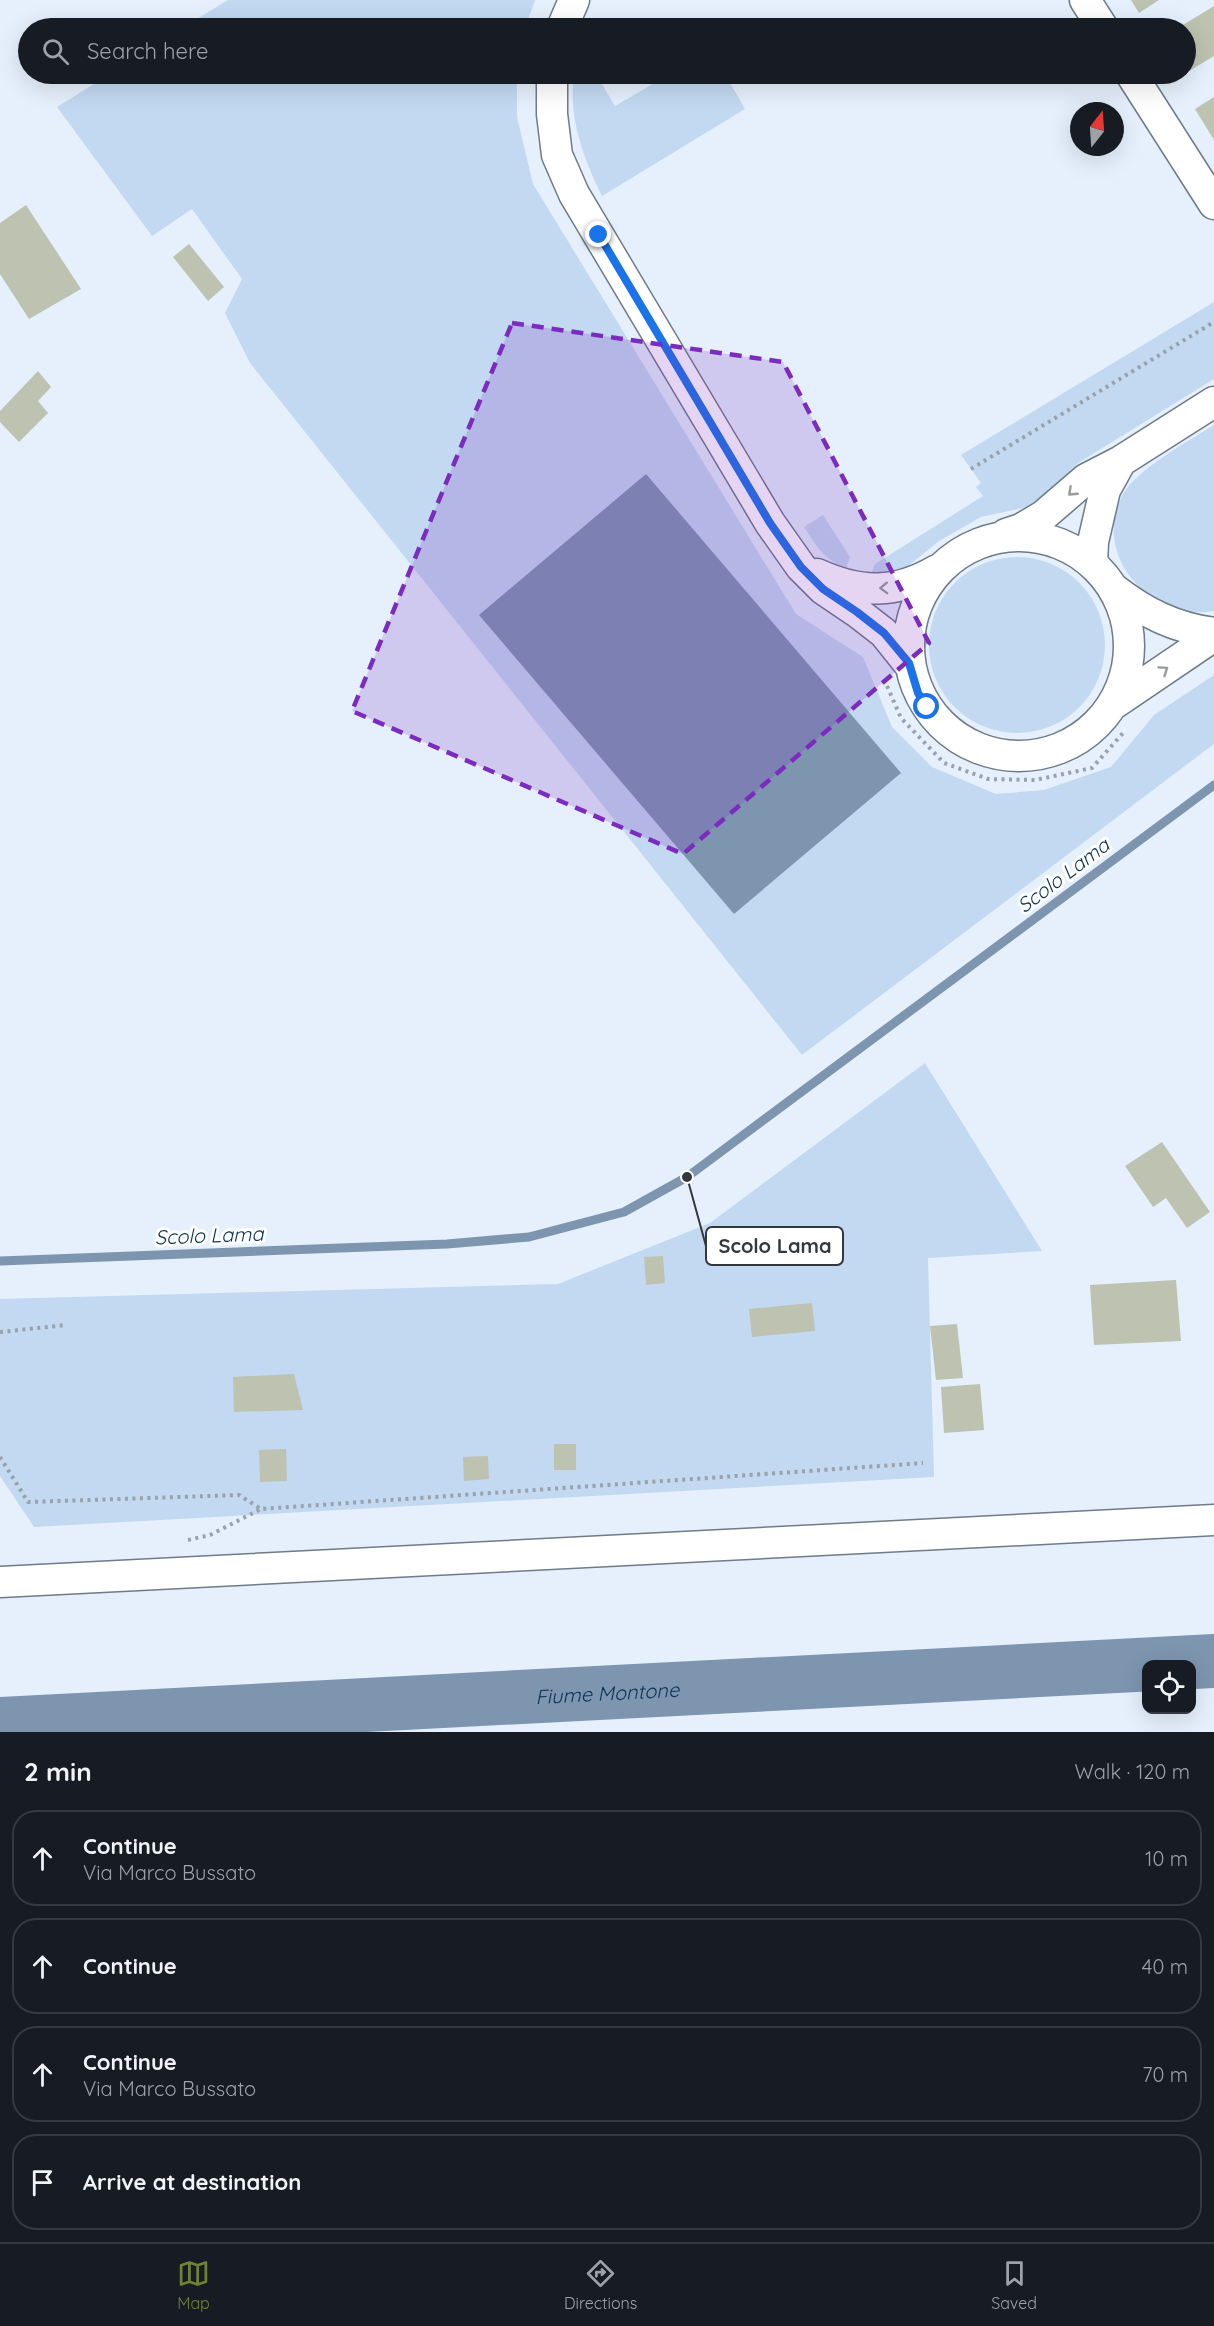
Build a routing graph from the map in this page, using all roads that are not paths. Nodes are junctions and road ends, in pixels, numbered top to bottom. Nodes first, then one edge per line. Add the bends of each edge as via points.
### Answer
1 (574, 0) edge
2 (1085, 0) edge
3 (566, 18) edge
4 (1097, 18) edge
5 (552, 84) edge
6 (1137, 84) edge
7 (1214, 204) edge
8 (1214, 402) edge
9 (1121, 461) junction
10 (997, 537) junction
11 (1092, 563) junction
12 (801, 567) junction
13 (938, 569) junction
14 (1114, 589) junction
15 (1214, 635) edge
16 (909, 663) junction
17 (1116, 703) junction
18 (1214, 1520) edge
19 (0, 1582) edge

1 - 3 street
2 - 4 street
5 - 12 street via 556,155 574,194 770,523
6 - 7 street
8 - 9 street
9 -> 10 street via 1086,479 1021,529
9 - 11 street via 1105,490
10 - 11 street via 1031,536 1064,544
10 - 13 street via 965,549
11 - 14 street
13 -> 12 street via 902,587 869,589 834,582
12 - 16 street via 823,589 884,633
13 - 16 street via 918,597 908,629
14 - 15 street via 1162,620
14 - 17 street via 1127,620 1130,654
17 -> 15 street
16 - 17 street via 918,693 936,720 961,741 991,754 1023,757 1055,751 1084,736
18 - 19 street

